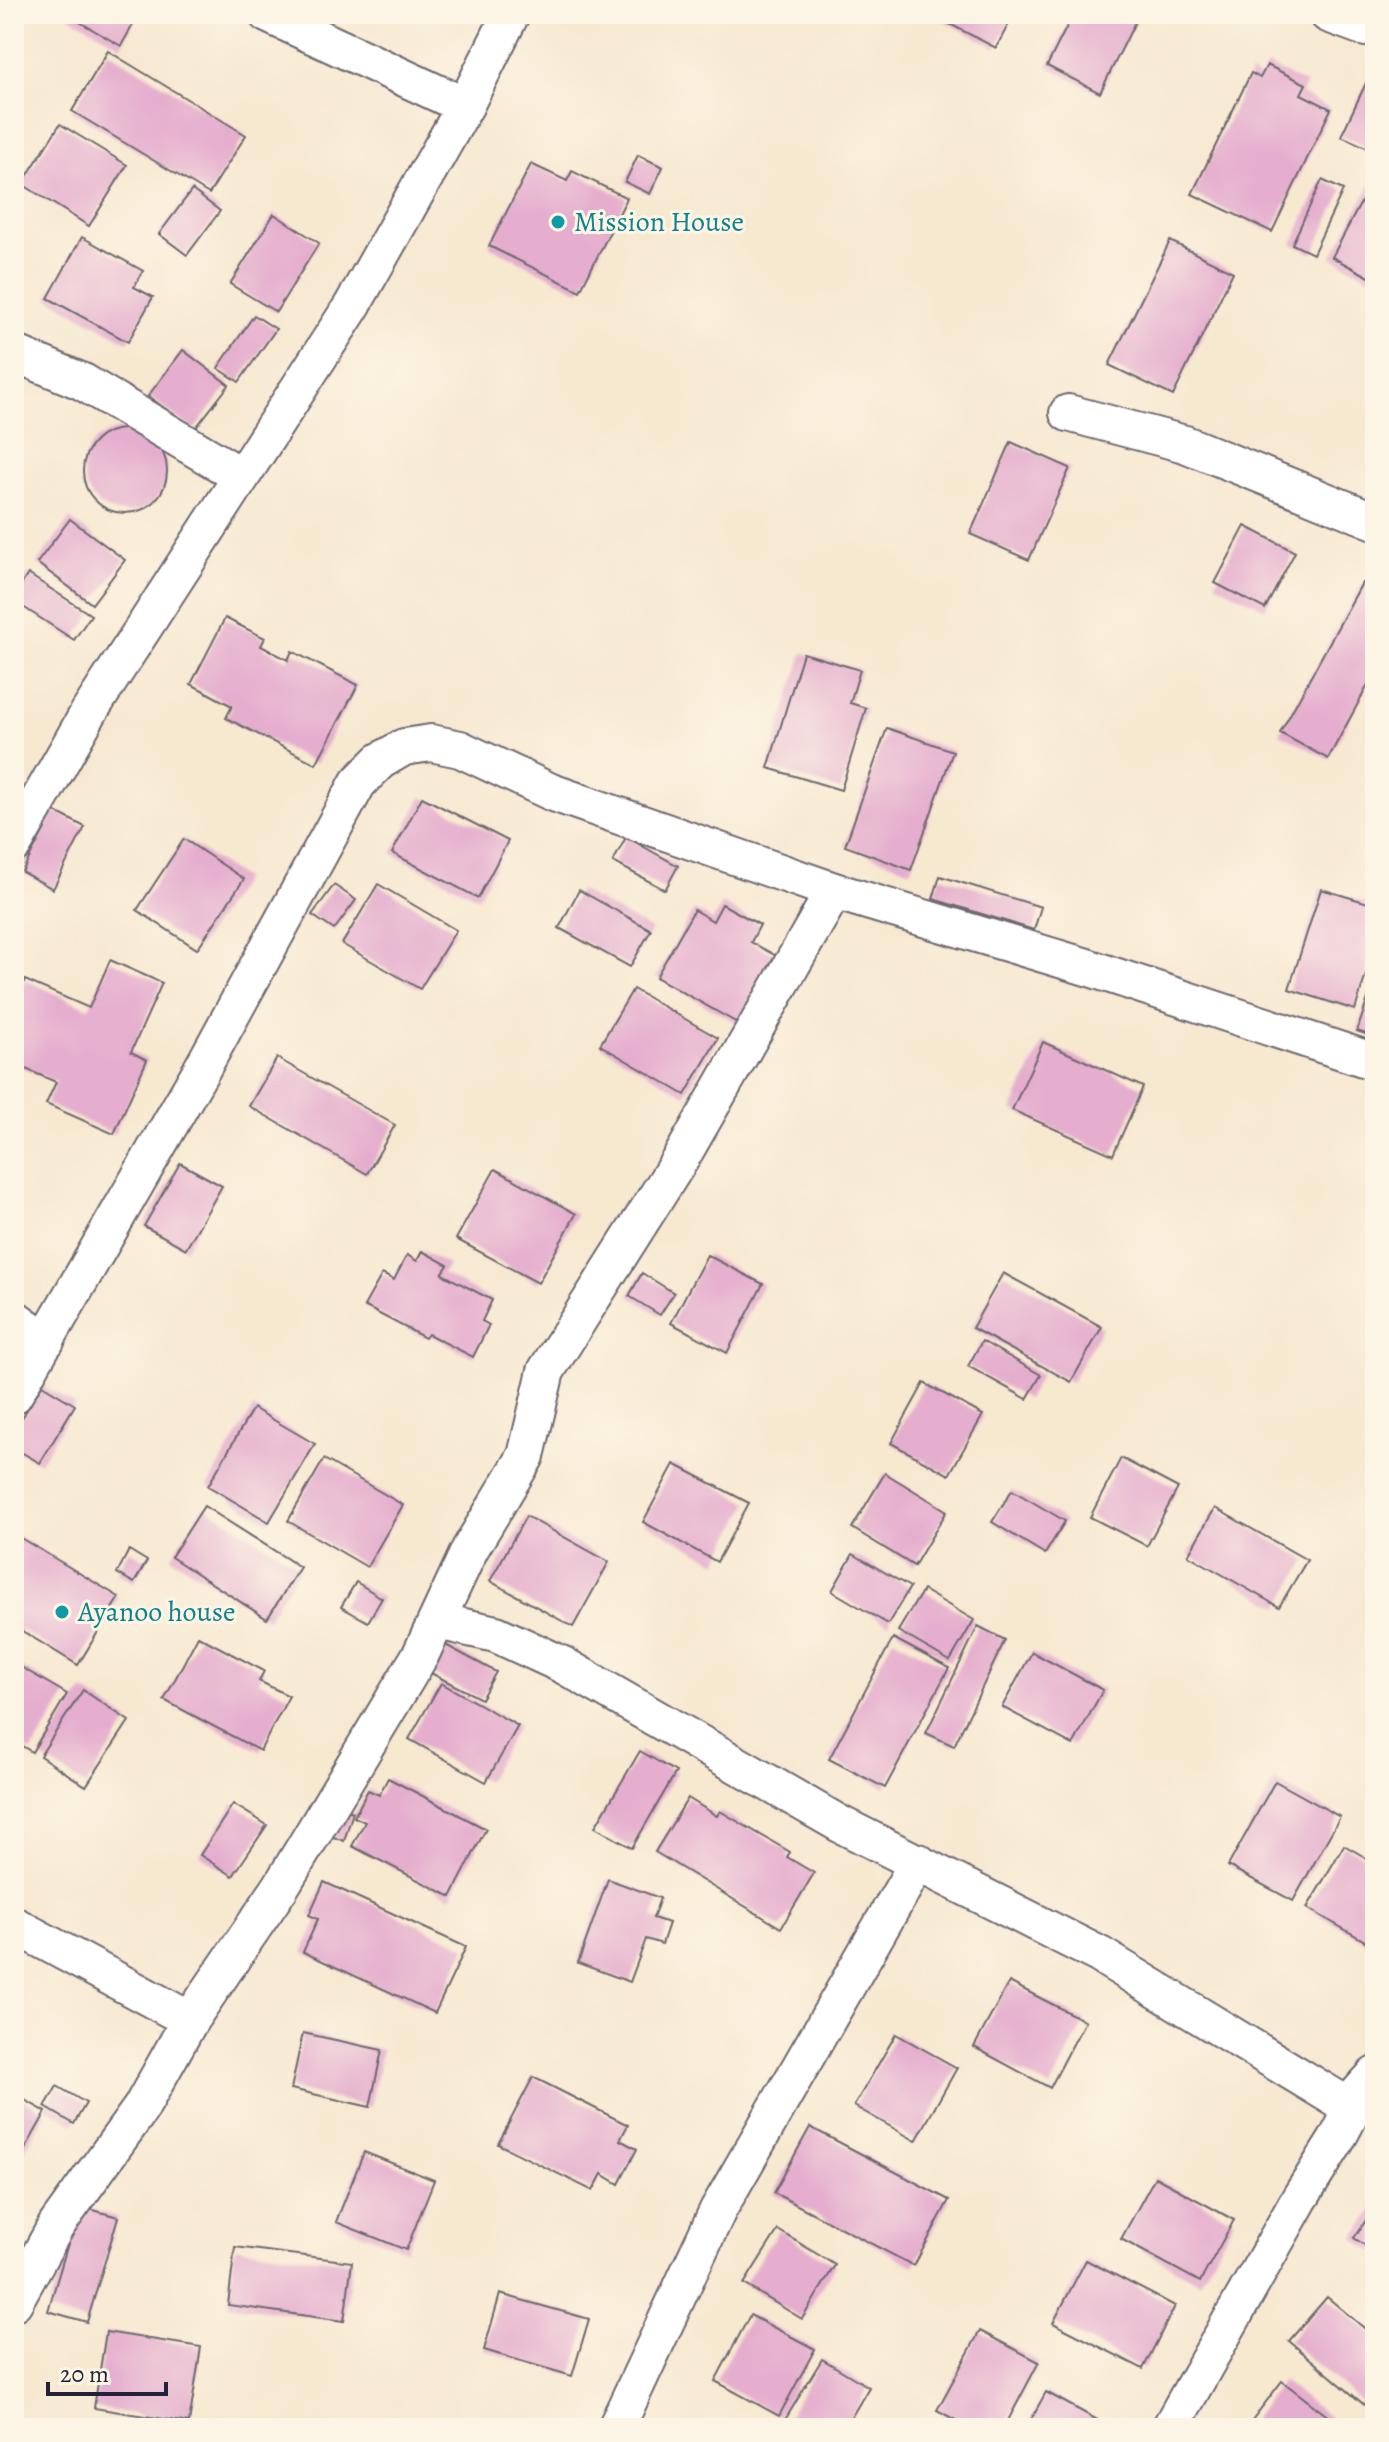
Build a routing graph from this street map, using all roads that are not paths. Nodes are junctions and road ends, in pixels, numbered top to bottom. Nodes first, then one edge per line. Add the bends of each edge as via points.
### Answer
1 (267, 14) edge
2 (511, 14) edge
3 (1328, 14) edge
4 (1375, 26) edge
5 (465, 106) junction
6 (14, 353) edge
7 (1068, 413) dead end
8 (241, 476) junction
9 (1375, 521) edge
10 (14, 844) edge
11 (834, 891) junction
12 (1375, 1062) edge
13 (14, 1318) edge
14 (46, 1341) junction
15 (14, 1395) edge
16 (437, 1621) junction
17 (918, 1862) junction
18 (14, 1925) edge
19 (190, 2020) junction
20 (1375, 2075) edge
21 (1353, 2109) junction
22 (14, 2302) edge
23 (616, 2428) edge
24 (1170, 2428) edge

1 - 5 street
2 - 5 street
3 - 4 street via 1366,28
5 - 8 street via 352,306
6 - 8 street via 83,382
7 - 9 street via 1185,444
8 - 10 street via 89,712
11 - 12 street
11 - 14 street via 551,792 460,749 431,743 404,747 358,783
11 - 16 street via 681,1158 546,1371 526,1456 470,1549
13 - 14 street
14 - 15 street
16 - 17 street via 496,1634 563,1665 828,1818
16 - 19 street via 280,1888
17 - 21 street via 1100,1955
17 - 23 street via 718,2210
18 - 19 street
19 - 22 street via 141,2108 56,2226
20 - 21 street via 1357,2095
21 - 24 street

